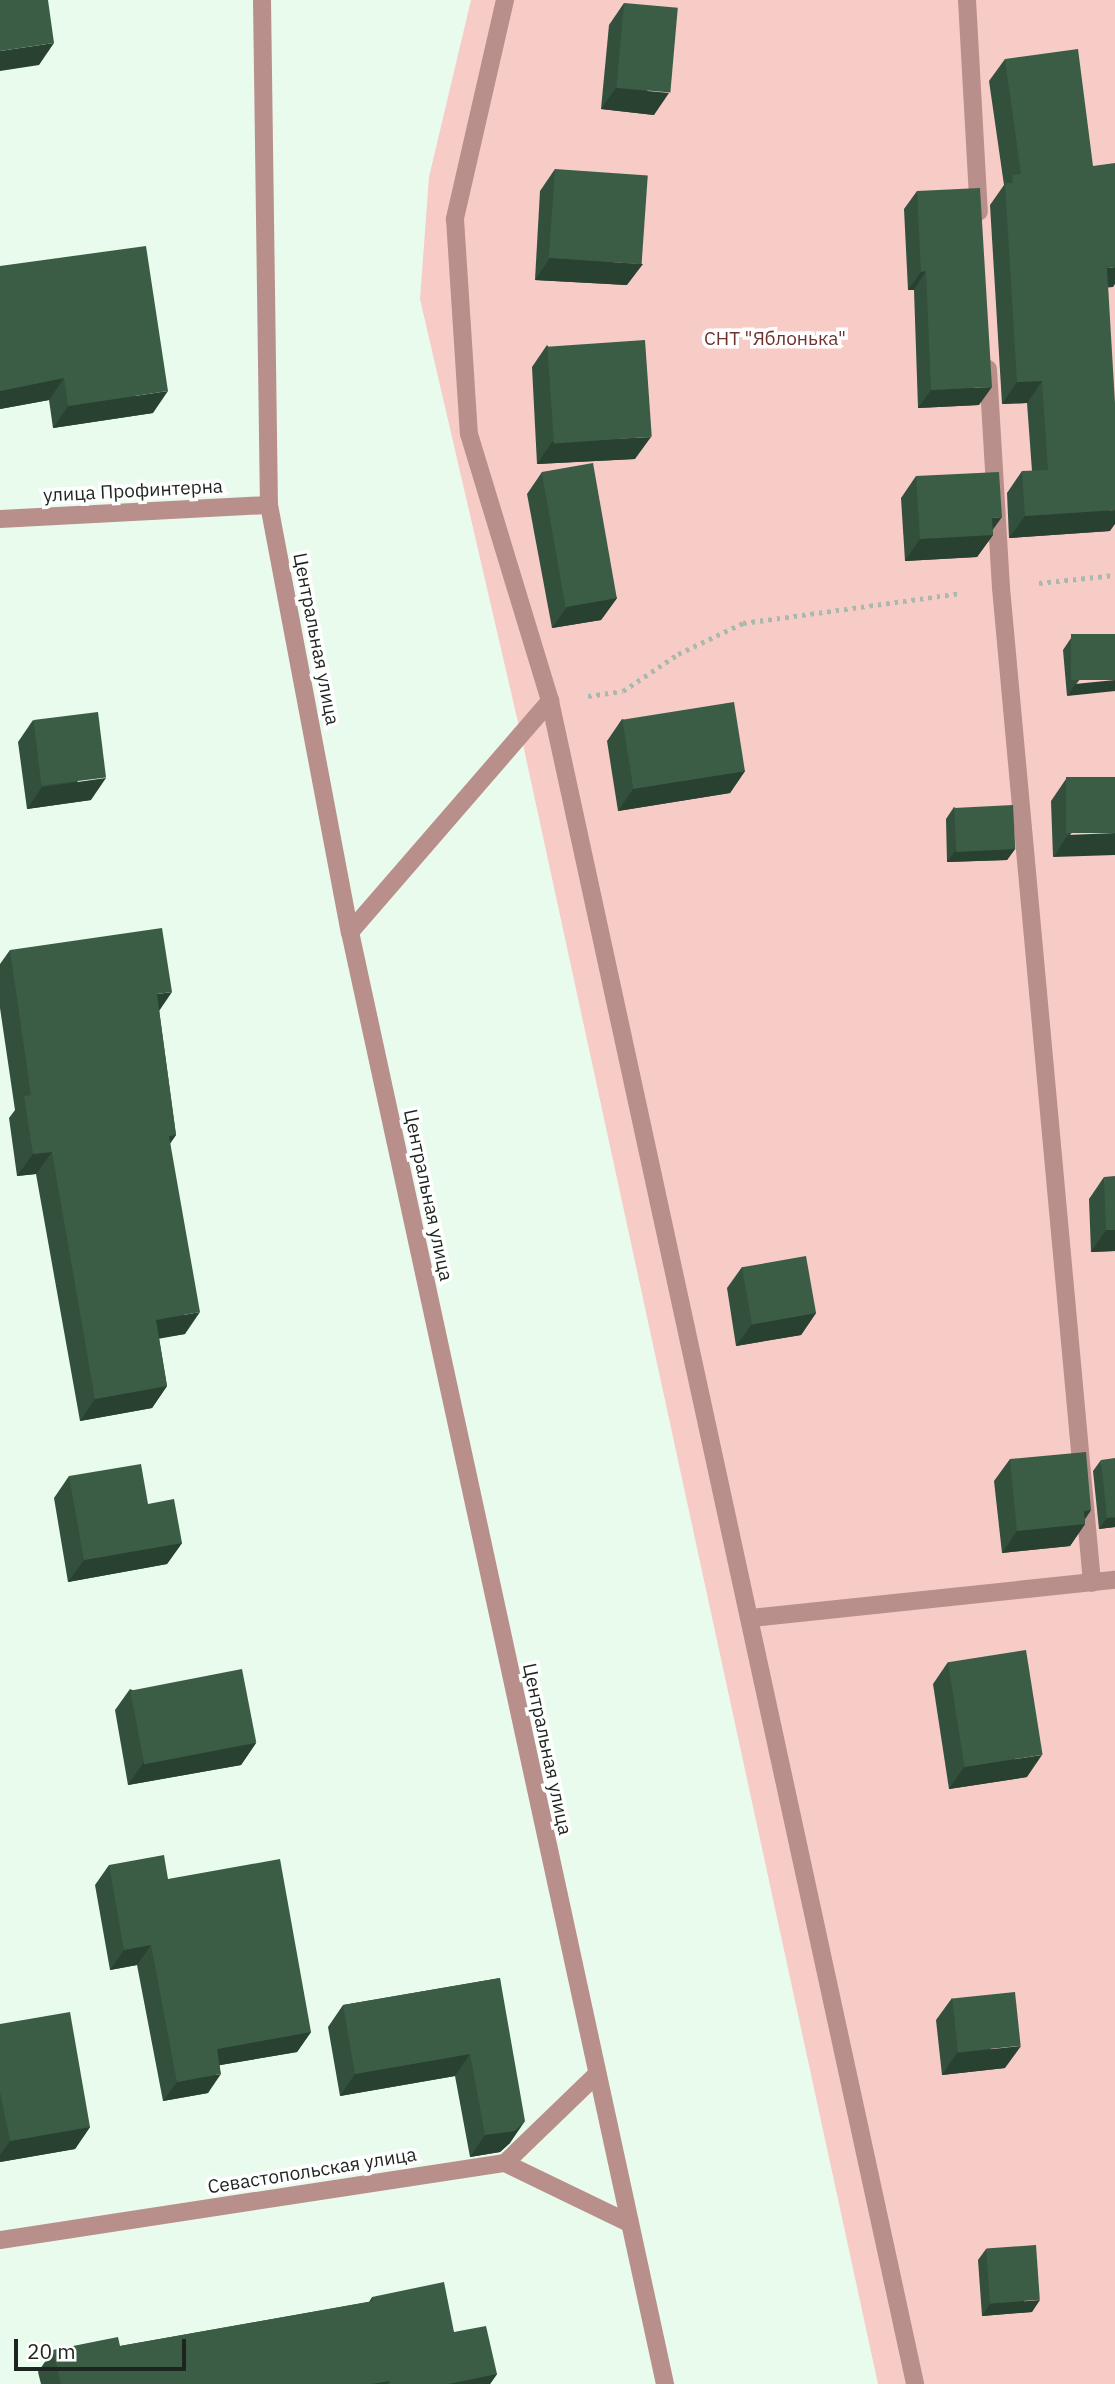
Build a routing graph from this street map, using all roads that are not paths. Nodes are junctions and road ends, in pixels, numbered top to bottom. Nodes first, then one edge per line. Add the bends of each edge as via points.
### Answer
1 (262, 0) edge
2 (505, 0) edge
3 (967, 0) edge
4 (981, 232) edge
5 (988, 355) edge
6 (269, 505) junction
7 (0, 519) edge
8 (551, 701) junction
9 (350, 932) junction
10 (1115, 1580) edge
11 (1092, 1583) junction
12 (751, 1618) junction
13 (596, 2075) junction
14 (505, 2163) junction
15 (629, 2223) junction
16 (0, 2240) edge
17 (665, 2384) edge
18 (915, 2384) edge

1 - 6 street, Центральная улица
2 - 8 street via 455,219 469,434
3 - 4 street
5 - 11 street via 1001,588
6 - 7 street, улица Профинтерна
6 - 9 street, Центральная улица
8 - 9 street
8 - 12 street
9 - 13 street, Центральная улица
10 - 11 street
11 - 12 street
12 - 18 street
13 - 14 street
13 - 15 street, Центральная улица
14 - 15 street
14 - 16 street, Севастопольская улица
15 - 17 street, Центральная улица

